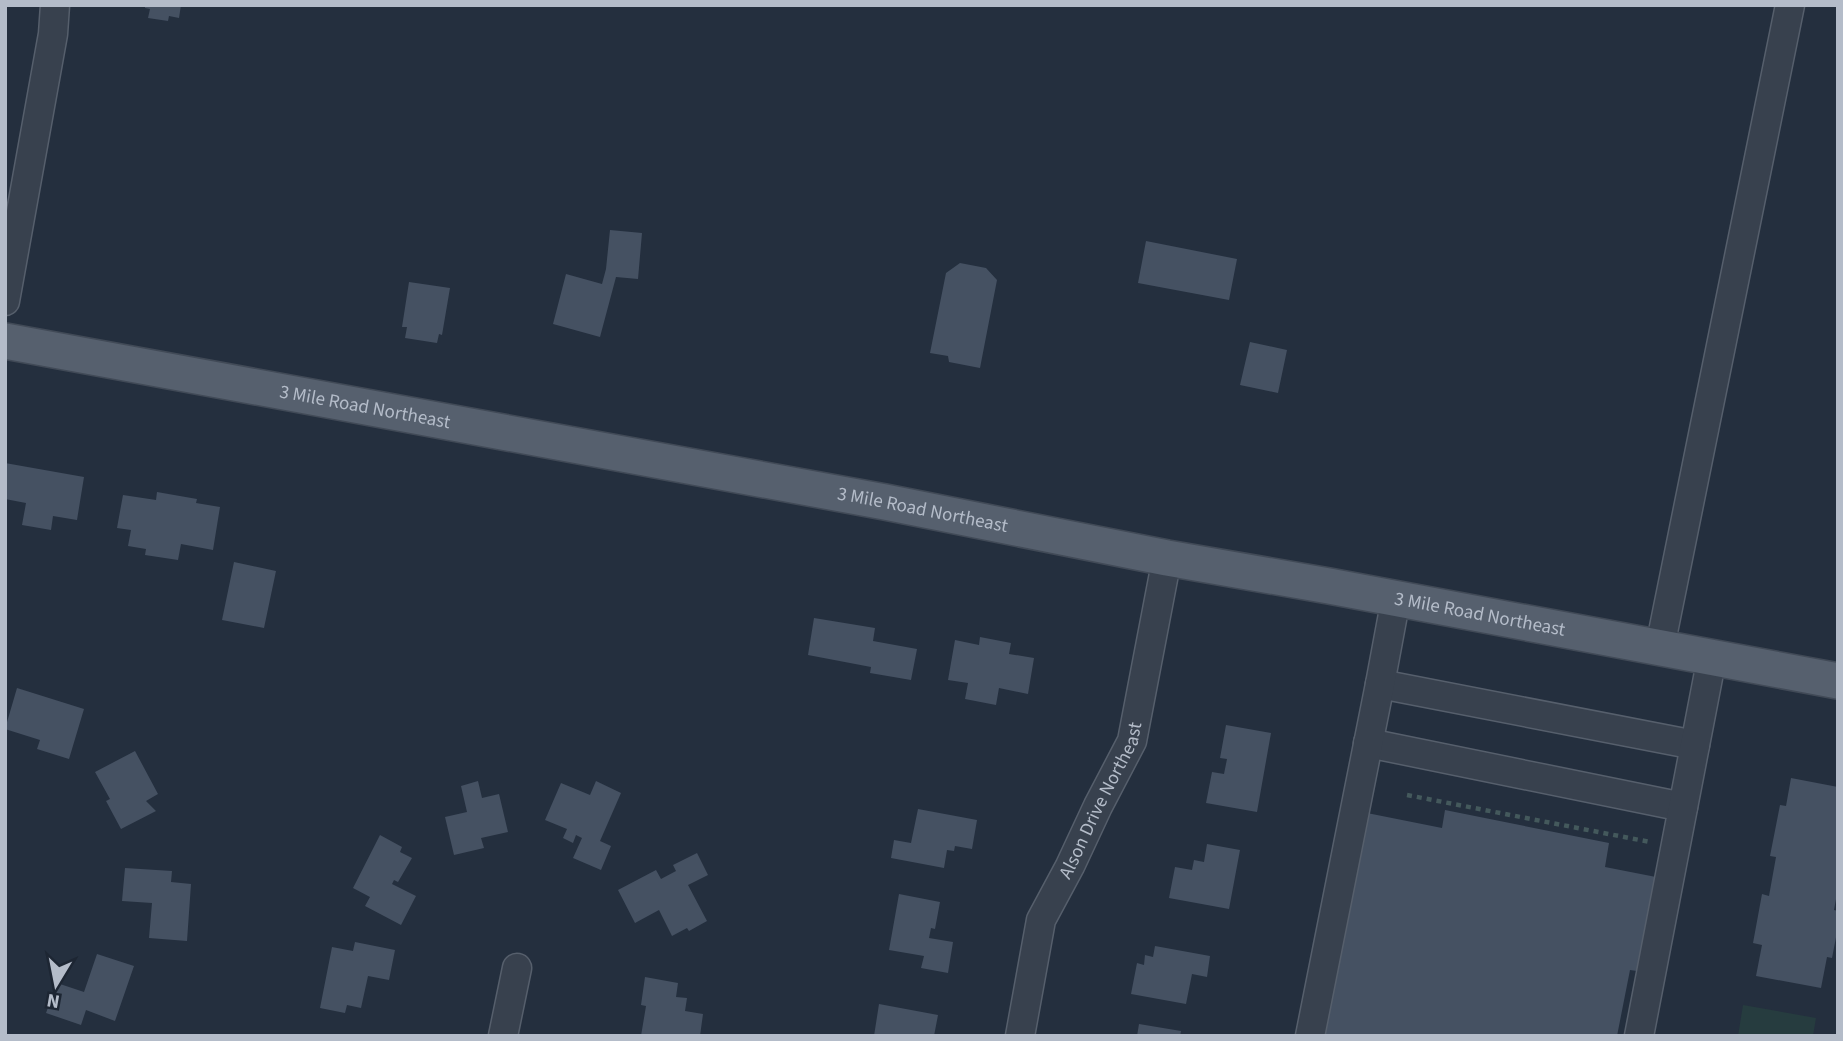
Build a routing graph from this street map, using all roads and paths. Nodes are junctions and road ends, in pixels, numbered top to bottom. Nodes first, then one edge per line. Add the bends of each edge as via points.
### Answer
1 (55, 5) edge
2 (1790, 5) edge
3 (5, 301) edge
4 (5, 341) edge
5 (1167, 558) junction
6 (1396, 598) junction
7 (1660, 647) junction
8 (1712, 657) junction
9 (1838, 681) edge
10 (1380, 684) junction
11 (1368, 743) junction
12 (1695, 745) junction
13 (1407, 795) dead end
14 (1683, 807) junction
15 (1662, 845) dead end
16 (517, 968) dead end
17 (503, 1036) edge
18 (1020, 1036) edge
19 (1310, 1036) edge
20 (1639, 1036) edge

1 - 3 street
2 - 7 street
4 - 5 main road, 3 Mile Road Northeast
5 - 6 main road, 3 Mile Road Northeast
5 - 18 street, Alson Drive Northeast via 1132,741 1041,920
6 - 7 main road, 3 Mile Road Northeast
6 - 10 street
7 - 8 main road, 3 Mile Road Northeast
8 - 9 main road, 3 Mile Road Northeast
8 - 12 street
10 - 11 street
10 - 12 street
11 - 14 street
11 - 19 street
12 - 14 street
13 - 15 path
14 - 20 street
16 - 17 street

